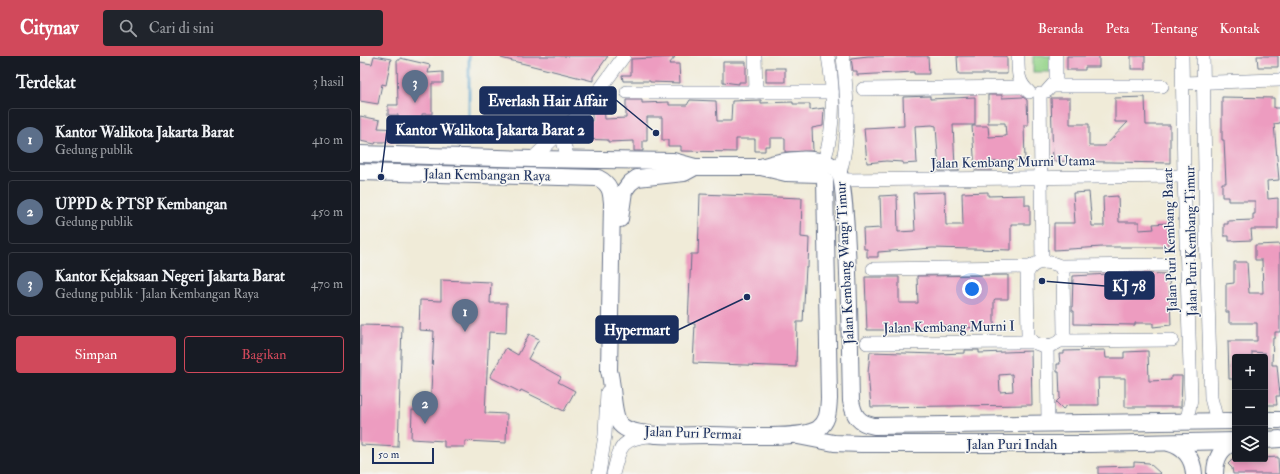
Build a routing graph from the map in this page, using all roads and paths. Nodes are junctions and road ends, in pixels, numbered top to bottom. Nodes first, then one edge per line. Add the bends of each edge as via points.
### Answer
1 (624, 56) edge
2 (755, 56) edge
3 (828, 56) edge
4 (843, 56) edge
5 (1018, 56) edge
6 (1056, 56) edge
7 (1182, 56) edge
8 (1203, 56) edge
9 (1280, 80) edge
10 (1182, 82) junction
11 (1204, 82) junction
12 (1053, 86) junction
13 (1162, 86) dead end
14 (1023, 87) junction
15 (863, 89) dead end
16 (627, 92) dead end
17 (756, 92) junction
18 (832, 92) junction
19 (1040, 94) junction
20 (566, 129) junction
21 (360, 154) edge
22 (568, 159) junction
23 (532, 160) junction
24 (696, 167) junction
25 (822, 168) junction
26 (360, 172) edge
27 (841, 176) junction
28 (1184, 176) junction
29 (1041, 178) junction
30 (610, 187) joint
31 (1042, 262) junction
32 (1165, 265) dead end
33 (1060, 266) junction
34 (1029, 267) junction
35 (612, 269) junction
36 (873, 269) dead end
37 (848, 294) junction
38 (828, 311) junction
39 (1172, 340) dead end
40 (1062, 341) junction
41 (1031, 342) junction
42 (867, 343) dead end
43 (1047, 345) junction
44 (609, 371) junction
45 (1268, 420) edge
46 (1280, 420) edge
47 (859, 421) joint
48 (1229, 421) edge
49 (1183, 422) junction
50 (1048, 423) junction
51 (658, 435) junction
52 (790, 435) junction
53 (1280, 439) edge
54 (1268, 440) edge
55 (1232, 441) edge
56 (1167, 442) junction
57 (1232, 443) edge
58 (599, 474) edge
59 (613, 474) edge
60 (1194, 474) edge
61 (1215, 474) edge

1 - 20 street, Jalan Kembangan Raya via 588,106
2 - 17 street
3 - 18 street
4 - 27 street, Jalan Kembang Wangi Timur via 847,138
5 - 14 street via 1020,81
6 - 12 street via 1057,76
7 - 10 street, Jalan Puri Kembang Barat
8 - 11 street, Jalan Puri Kembang Timur
9 - 11 street
10 - 11 street
10 - 28 street, Jalan Puri Kembang Barat
11 - 48 street, Jalan Puri Kembang Timur via 1211,398 1216,417
12 - 13 street
12 - 19 street
14 - 15 street
14 - 19 street
16 - 17 street
17 - 18 street
18 - 25 street via 831,137
19 - 29 street
20 - 22 street, Jalan Kembangan Raya via 563,141
20 - 23 street, Jalan Kembangan Raya
21 - 23 main road, Jalan Kembangan Raya
22 - 23 main road, Jalan Kembangan Raya
22 - 24 main road, Jalan Kembangan Raya via 673,161
24 - 25 main road, Jalan Kembangan Raya via 761,167 786,173
24 - 35 main road, Jalan Kembangan Raya via 684,173 637,178 630,183 622,199 616,259
25 - 27 main road via 833,165
25 - 38 main road, Jalan Kembang Wangi Timur via 825,180
26 - 30 main road, Jalan Kembangan Raya via 590,177 605,181
27 - 29 street, Jalan Kembang Murni Utama
27 - 37 main road, Jalan Kembang Wangi Timur
28 - 29 street, Jalan Kembang Murni Utama
28 - 49 street, Jalan Puri Kembang Barat via 1191,398 1188,416
29 - 31 street
30 - 35 main road, Jalan Puri Permai
31 - 33 street
31 - 34 street
32 - 33 street
33 - 40 street via 1063,272
34 - 36 street
34 - 41 street via 1026,274 1028,336
35 - 44 main road, Jalan Puri Permai
37 - 38 main road
37 - 47 main road, Jalan Kembang Wangi Timur via 851,401 854,414
38 - 52 main road, Jalan Kembang Wangi Timur via 828,415 823,424 813,431
39 - 40 street
40 - 43 street
41 - 42 street, Jalan Kembang Murni I
41 - 43 street, Jalan Kembang Murni I
43 - 50 street
44 - 51 main road, Jalan Puri Permai via 618,422 628,429
44 - 58 street via 605,435
45 - 46 main road
47 - 50 main road, Jalan Puri Indah via 874,426
48 - 49 main road, Jalan Puri Indah
49 - 50 main road, Jalan Puri Indah
51 - 52 main road, Jalan Puri Permai
51 - 59 street via 633,438 622,444
52 - 56 main road, Jalan Puri Indah via 861,444
53 - 54 main road
55 - 56 main road, Jalan Puri Indah
56 - 60 main road via 1184,450 1192,462
57 - 61 main road via 1221,451 1217,458

